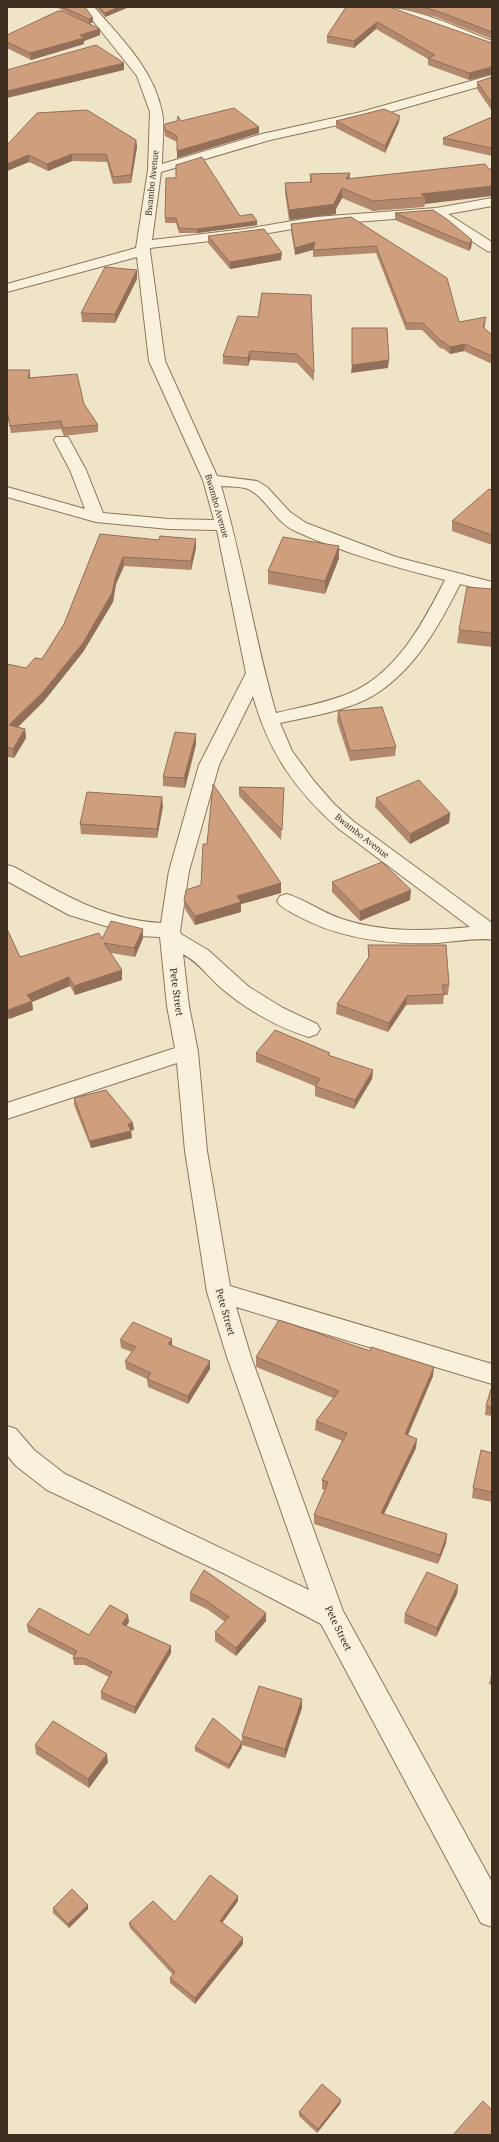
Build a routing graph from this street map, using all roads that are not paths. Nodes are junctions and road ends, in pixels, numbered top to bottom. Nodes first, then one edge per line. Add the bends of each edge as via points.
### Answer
1 (88, 7) edge
2 (383, 7) edge
3 (492, 45) edge
4 (492, 79) edge
5 (154, 170) junction
6 (492, 202) edge
7 (436, 212) junction
8 (144, 248) junction
9 (492, 248) edge
10 (7, 288) edge
11 (62, 440) dead end
12 (211, 480) junction
13 (7, 492) edge
14 (96, 517) junction
15 (224, 525) junction
16 (455, 578) junction
17 (492, 587) edge
18 (254, 673) junction
19 (269, 720) junction
20 (7, 872) edge
21 (288, 901) dead end
22 (491, 932) edge
23 (170, 934) junction
24 (309, 1029) dead end
25 (187, 1052) junction
26 (7, 1111) edge
27 (219, 1292) junction
28 (492, 1374) edge
29 (7, 1437) edge
30 (331, 1615) junction
31 (492, 1912) edge

1 - 5 street, Bwambo Avenue via 109,43 143,76 156,112
2 - 3 street via 441,25
4 - 5 street via 267,137
5 - 8 street, Bwambo Avenue
6 - 7 street
7 - 8 street via 323,221
7 - 9 street
8 - 10 street
8 - 12 street, Bwambo Avenue via 156,361
11 - 14 street via 78,470
12 - 15 street, Bwambo Avenue
12 - 16 street via 251,484 261,490 284,516 300,526 390,561
13 - 14 street
14 - 15 street via 169,524
15 - 18 street, Bwambo Avenue
16 - 17 street
16 - 19 street via 436,616 406,658 383,679 358,696
18 - 19 street, Bwambo Avenue
18 - 23 street, Pete Street via 210,765 179,871
19 - 22 street, Bwambo Avenue via 283,752 327,808 346,825
20 - 23 street via 76,910 139,929
21 - 22 street via 324,922 380,934 430,937
23 - 24 street via 202,955 241,992 275,1013
23 - 25 street, Pete Street via 178,1006
25 - 26 street via 106,1076
25 - 27 street, Pete Street via 196,1151
27 - 28 street
27 - 30 street, Pete Street via 239,1357
29 - 30 street via 25,1458 56,1482
30 - 31 street, Pete Street

